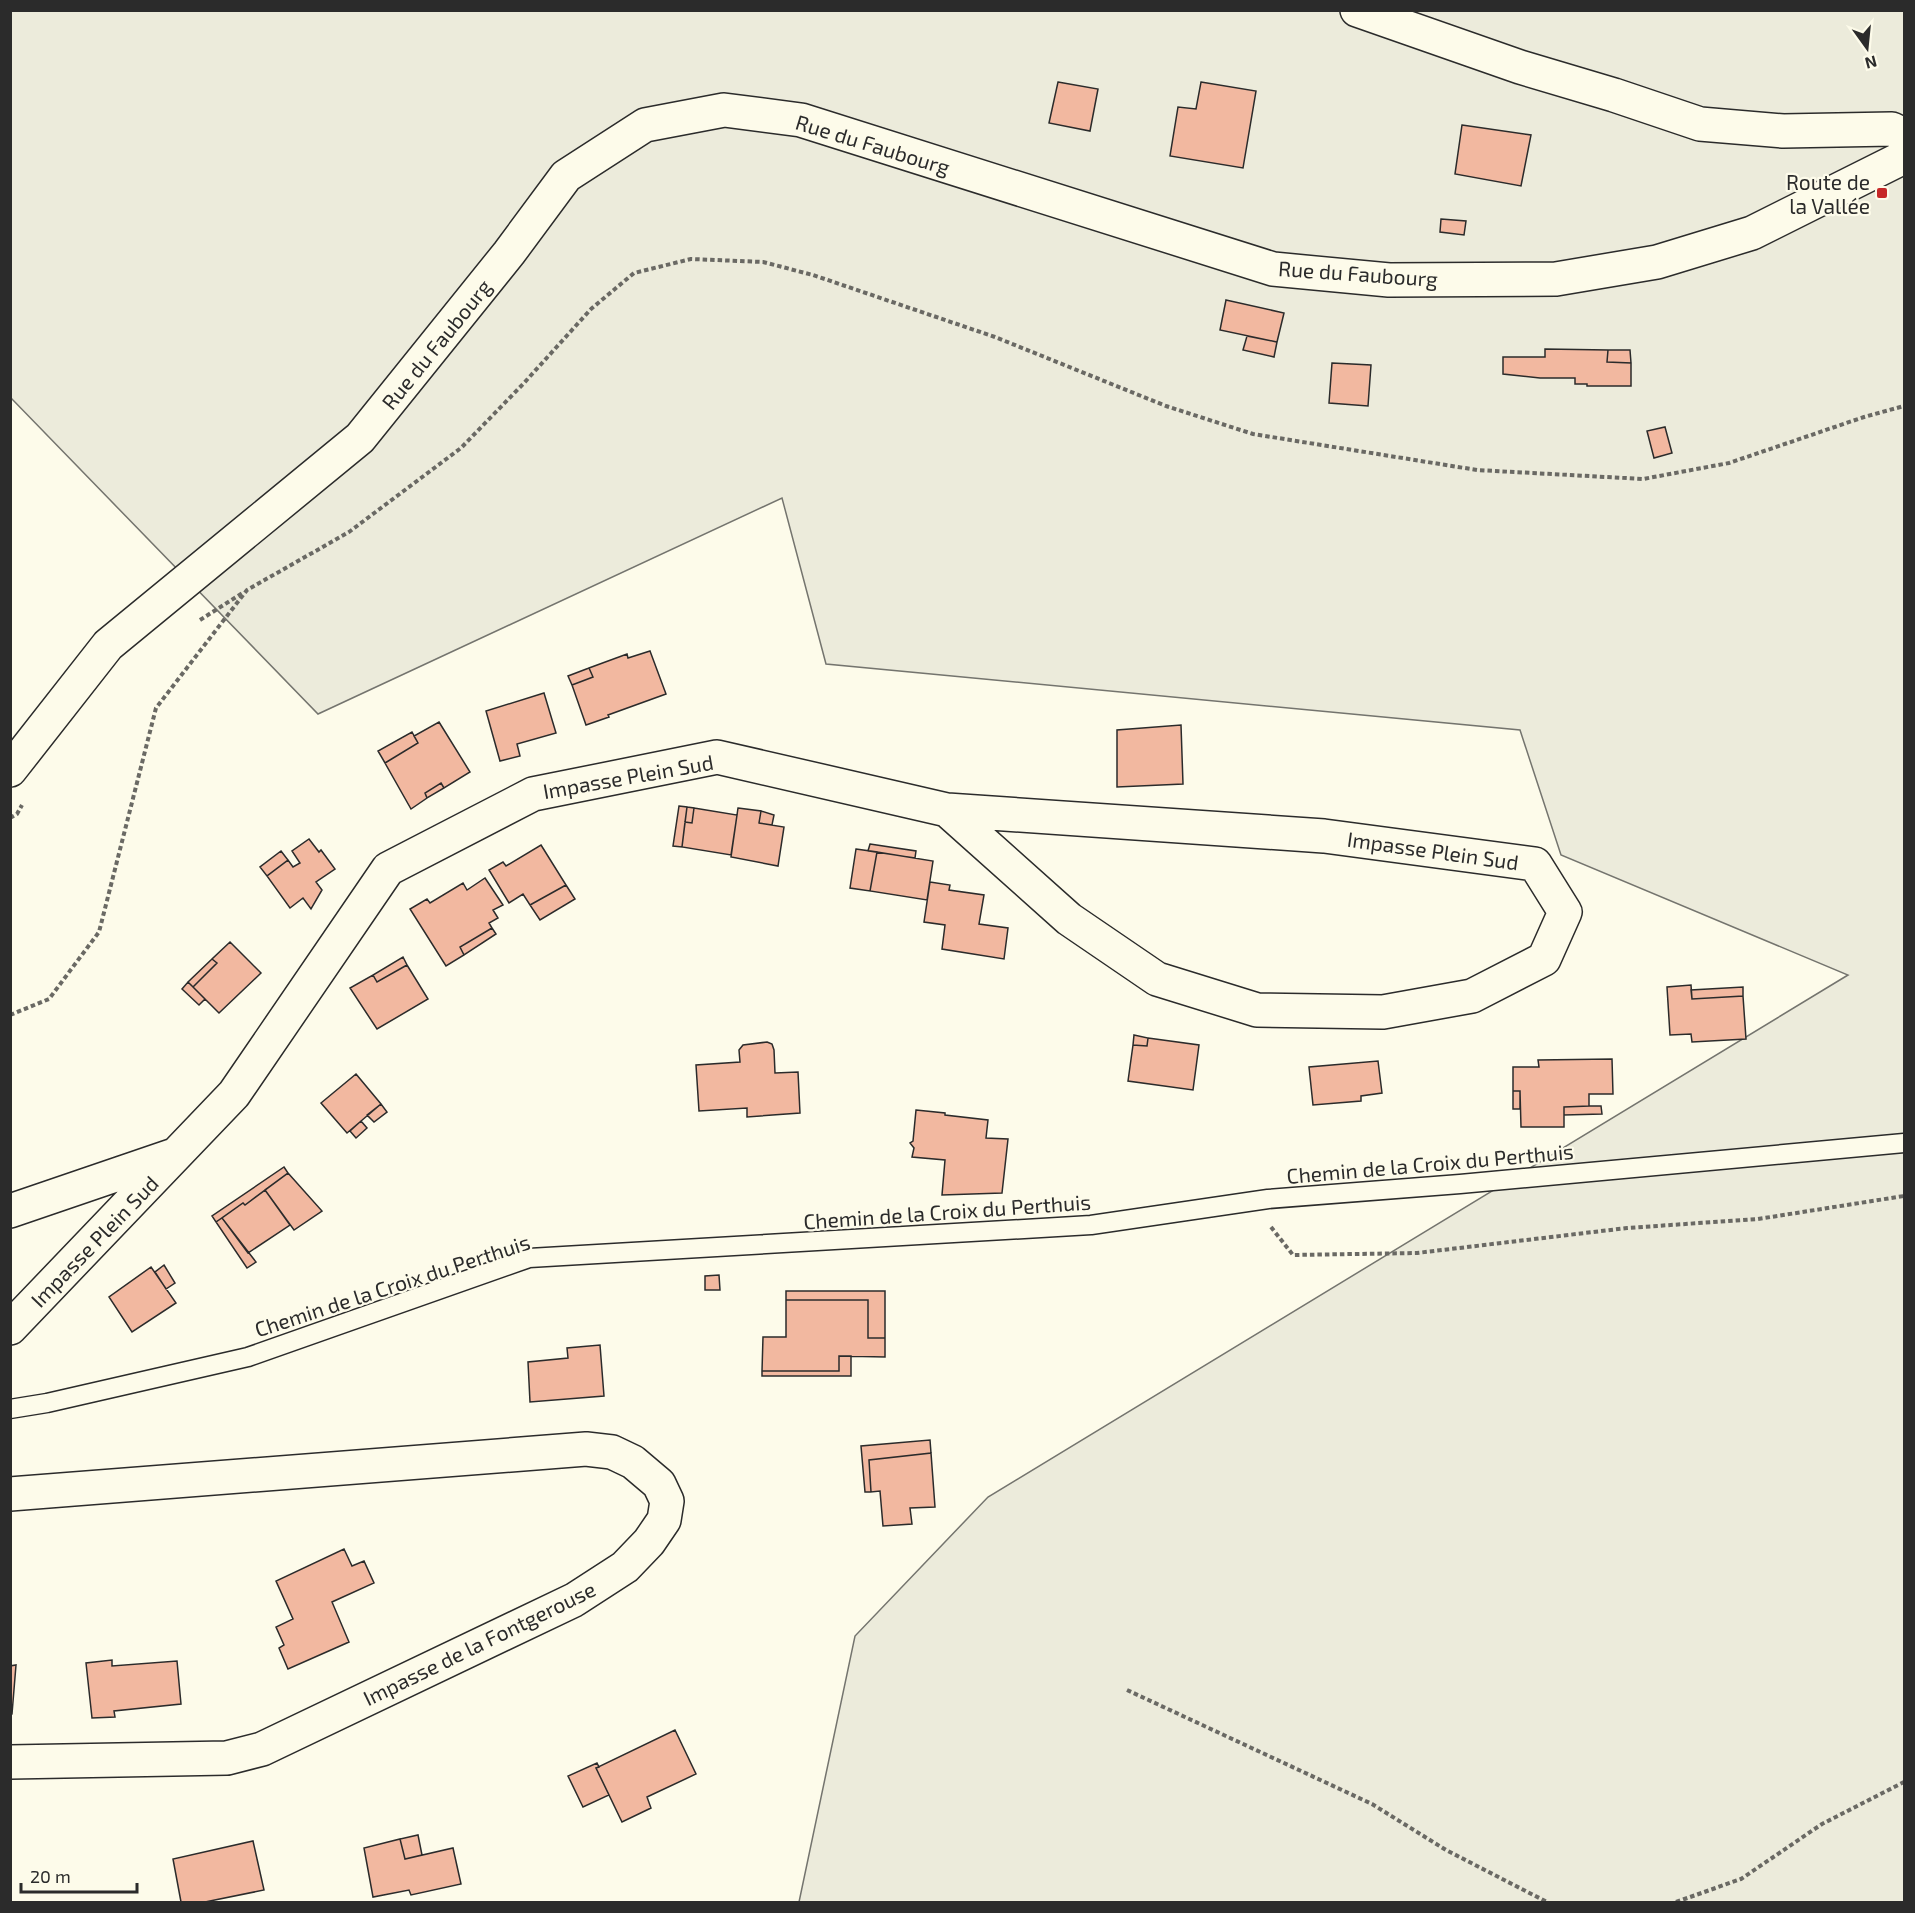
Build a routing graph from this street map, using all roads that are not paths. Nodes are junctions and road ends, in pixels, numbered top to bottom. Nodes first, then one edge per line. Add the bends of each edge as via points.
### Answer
1 (1357, 10) edge
2 (1905, 135) edge
3 (1905, 157) edge
4 (10, 770) edge
5 (947, 810) junction
6 (1905, 1143) edge
7 (178, 1154) junction
8 (10, 1211) edge
9 (10, 1328) edge
10 (10, 1408) edge
11 (10, 1494) edge
12 (10, 1762) edge

1 - 2 street via 1700,124 1783,131 1892,129
3 - 4 street, Rue du Faubourg via 1752,233 1657,262 1556,279 1389,280 1274,269 801,120 724,110 645,125 566,176 509,254 360,438 108,645
5 - 5 street, Impasse Plein Sud via 1324,836 1535,864 1565,912 1544,959 1472,996 1383,1012 1257,1010 1157,979 1069,920
5 - 7 street, Impasse Plein Sud via 717,757 533,794 388,869 234,1094
6 - 10 lane, Chemin de la Croix du Perthuis via 1251,1202 1091,1225 529,1258 248,1357
7 - 8 street, Impasse Plein Sud
7 - 9 street, Impasse Plein Sud
11 - 12 street, Impasse de la Fontgerouse via 586,1449 612,1452 633,1462 659,1484 668,1501 664,1520 649,1542 625,1567 574,1600 262,1749 227,1758

